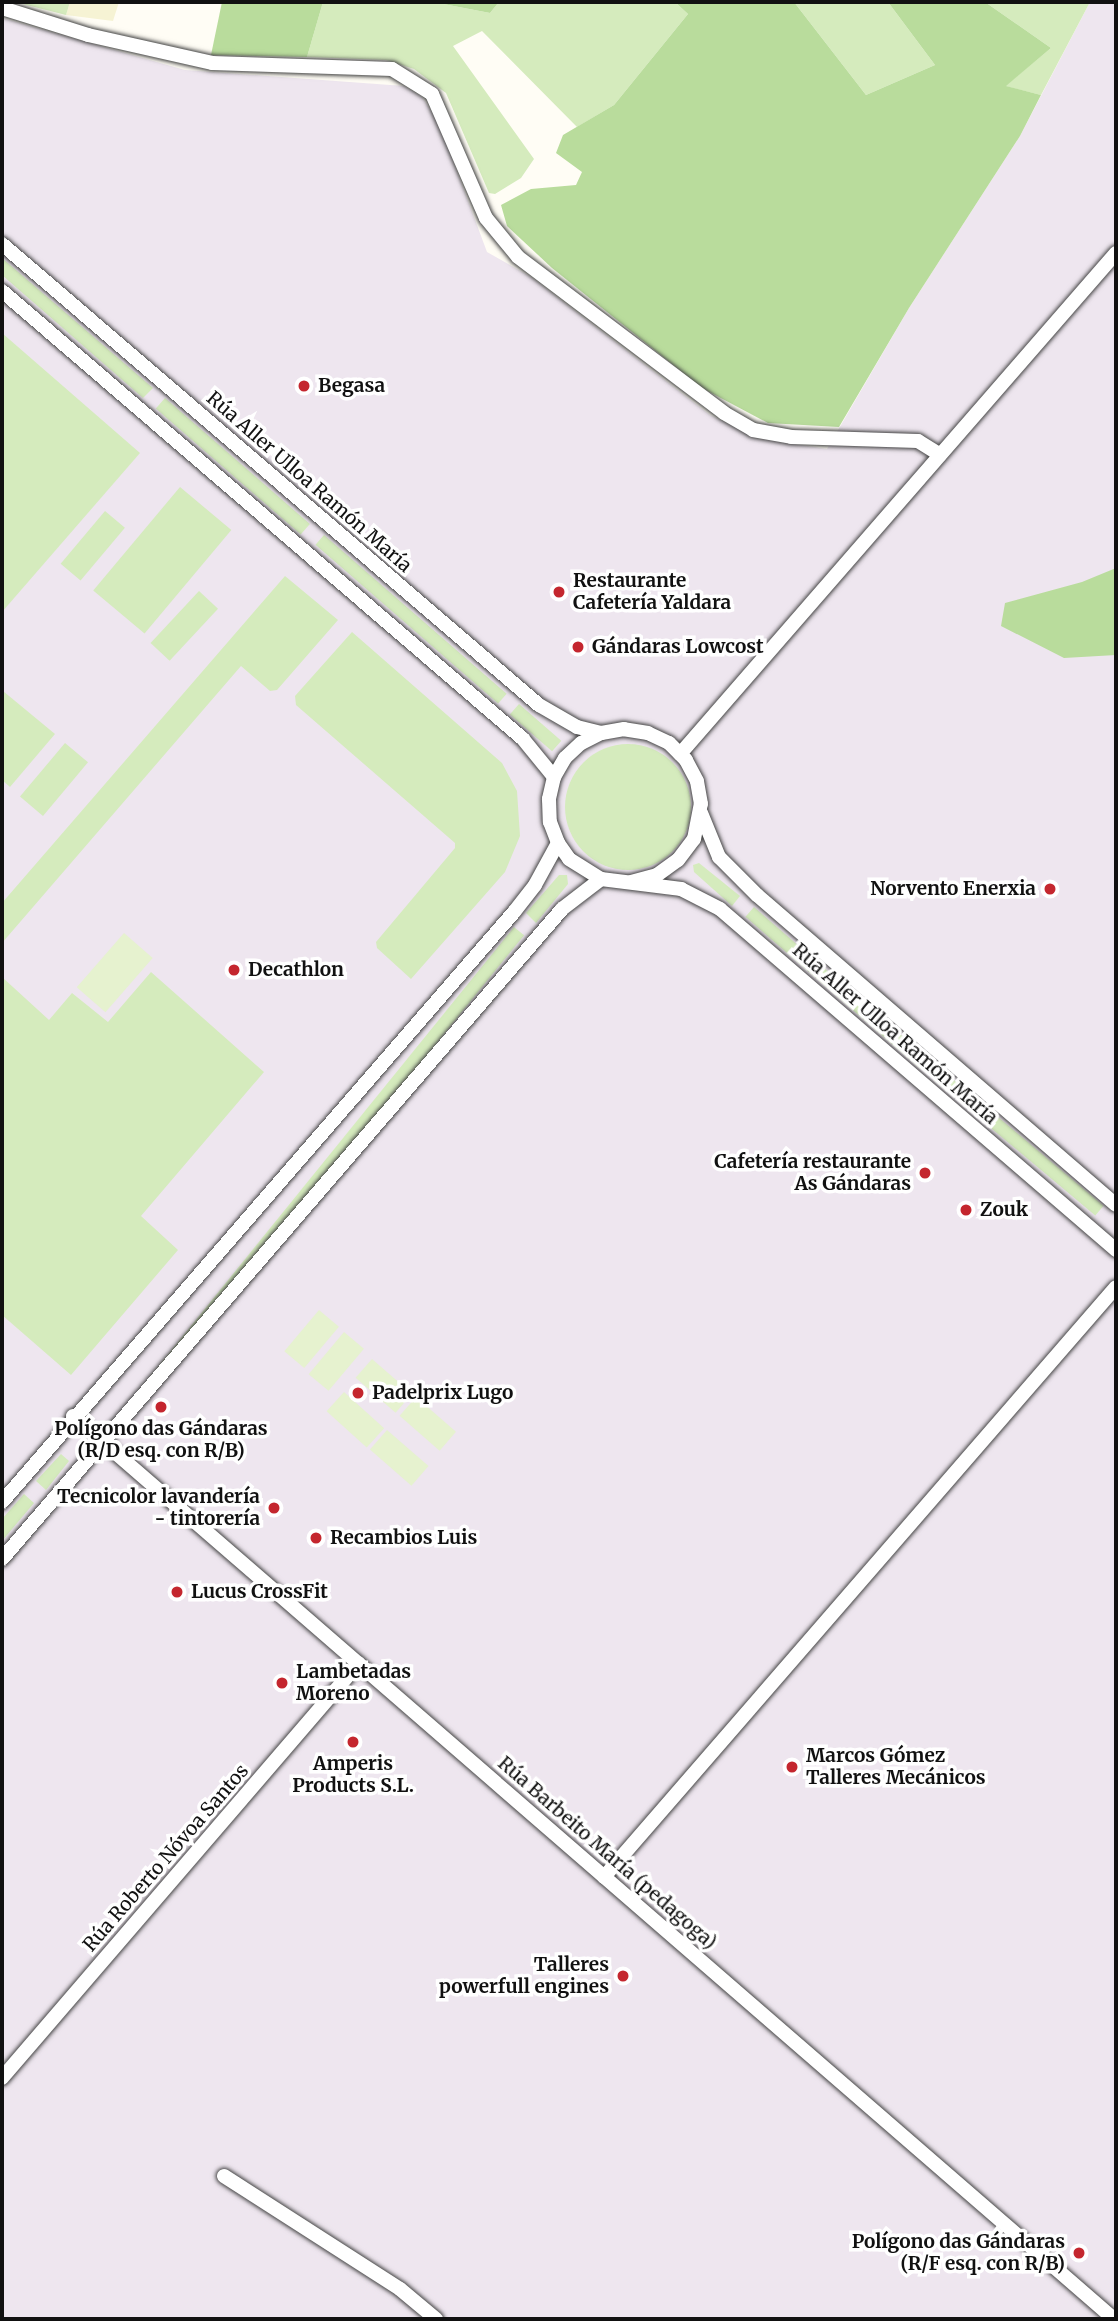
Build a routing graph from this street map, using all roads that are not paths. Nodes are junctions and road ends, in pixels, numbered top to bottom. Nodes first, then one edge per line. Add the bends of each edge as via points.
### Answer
1 (2, 8) edge
2 (2, 244) edge
3 (1116, 253) edge
4 (2, 291) edge
5 (940, 455) junction
6 (601, 733) junction
7 (680, 754) junction
8 (554, 777) junction
9 (701, 813) junction
10 (558, 843) junction
11 (601, 879) junction
12 (631, 882) junction
13 (1116, 1205) edge
14 (1116, 1250) edge
15 (1116, 1287) edge
16 (73, 1416) junction
17 (103, 1443) junction
18 (2, 1502) edge
19 (2, 1559) edge
20 (359, 1663) junction
21 (604, 1877) junction
22 (2, 2078) edge
23 (224, 2176) dead end
24 (1112, 2311) edge
25 (436, 2319) edge

1 - 5 street via 212,63 391,69 432,94 486,218 518,257 724,413 752,430 790,437 918,441
2 - 6 street, Rúa Aller Ulloa Ramón María via 539,705 577,727
3 - 5 street
4 - 8 street via 497,716
5 - 7 street
6 - 7 street, Rúa Aller Ulloa Ramón María via 624,729 648,733
6 - 8 street, Rúa Aller Ulloa Ramón María via 573,750
7 - 9 street, Rúa Aller Ulloa Ramón María via 697,781
8 - 10 street, Rúa Aller Ulloa Ramón María via 548,799
9 - 12 street, Rúa Aller Ulloa Ramón María via 694,839 678,860 657,875
9 - 13 street, Rúa Aller Ulloa Ramón María via 719,857 757,895
10 - 11 street, Rúa Aller Ulloa Ramón María via 577,865
10 - 16 street via 514,912
11 - 12 street, Rúa Aller Ulloa Ramón María
11 - 17 street via 562,909
12 - 14 street, Rúa Aller Ulloa Ramón María via 681,889 720,909
15 - 21 street
16 - 17 street, Rúa Barbeito María (pedagoga)
16 - 18 street
17 - 19 street
17 - 20 street, Rúa Barbeito María (pedagoga)
20 - 21 street, Rúa Barbeito María (pedagoga)
20 - 22 street, Rúa Roberto Nóvoa Santos
21 - 24 street, Rúa Barbeito María (pedagoga)
23 - 25 street via 400,2289

